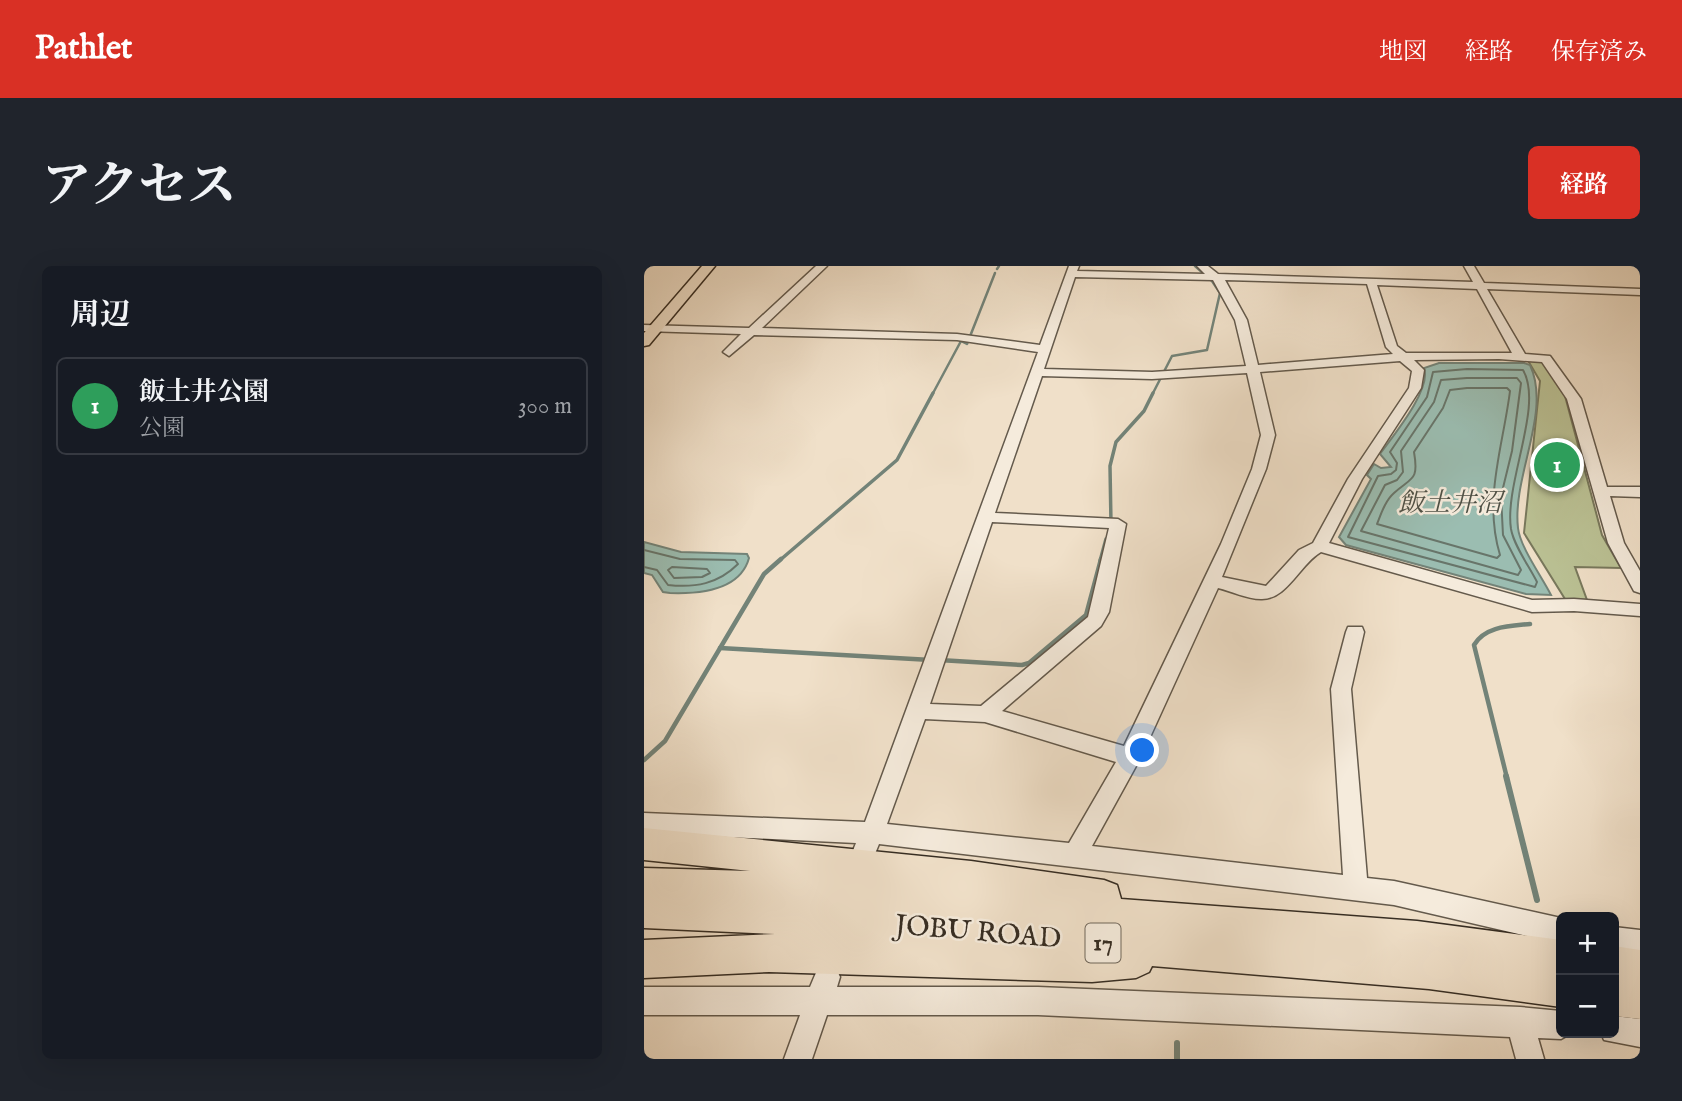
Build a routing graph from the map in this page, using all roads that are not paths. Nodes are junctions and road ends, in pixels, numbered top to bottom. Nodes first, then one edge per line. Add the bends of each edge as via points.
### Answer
1 (709, 266) edge
2 (822, 266) edge
3 (1202, 266) edge
4 (1469, 266) edge
5 (1073, 270) edge
6 (1218, 278) junction
7 (1371, 282) junction
8 (1481, 286) junction
9 (1640, 292) edge
10 (650, 328) edge
11 (753, 329) junction
12 (644, 342) edge
13 (1044, 349) junction
14 (729, 352) dead end
15 (1520, 356) junction
16 (1405, 358) junction
17 (1253, 369) junction
18 (1036, 372) junction
19 (1602, 491) junction
20 (1640, 492) edge
21 (985, 517) junction
22 (1319, 547) junction
23 (1211, 580) junction
24 (1640, 587) edge
25 (1640, 610) edge
26 (1355, 632) dead end
27 (918, 711) junction
28 (985, 714) junction
29 (1130, 757) junction
30 (644, 823) edge
31 (867, 843) junction
32 (644, 844) edge
33 (1075, 855) junction
34 (644, 885) edge
35 (1356, 888) junction
36 (644, 910) edge
37 (1556, 929) edge
38 (1369, 936) junction
39 (1619, 941) edge
40 (1640, 943) edge
41 (1201, 952) junction
42 (1556, 957) edge
43 (644, 959) edge
44 (1619, 966) edge
45 (1640, 969) edge
46 (827, 977) dead end
47 (1556, 987) edge
48 (1619, 997) edge
49 (1640, 999) edge
50 (644, 1001) edge
51 (816, 1003) junction
52 (1520, 1021) junction
53 (1556, 1025) edge
54 (1619, 1030) edge
55 (1640, 1032) edge
56 (798, 1059) edge
57 (1530, 1059) edge

1 - 10 main road
2 - 11 street
3 - 6 street
4 - 8 street
5 - 6 street
5 - 13 street
6 - 7 street
6 - 17 street via 1241,320
7 - 8 street
7 - 16 street via 1392,347
8 - 9 street
8 - 15 street
10 - 11 street
10 - 12 main road
11 - 13 street via 957,337
11 - 14 street
13 - 18 street
15 - 16 street
15 - 19 street via 1546,359 1574,399
16 - 17 street
16 - 22 street via 1418,370 1415,388 1355,479
17 - 18 street via 1167,375
17 - 23 street via 1268,435 1259,469
18 - 21 street
19 - 20 street
19 - 24 street via 1616,542
21 - 27 street
21 - 28 street via 1118,524 1095,621
22 - 23 street via 1305,554 1272,591 1261,593
22 - 25 street via 1532,606
23 - 29 street
26 - 35 street via 1341,689
27 - 28 street
27 - 31 street
28 - 29 street
29 - 33 street
30 - 31 street
31 - 33 street
32 - 38 highway via 971,878
33 - 35 street
34 - 38 highway, JOBU ROAD / 17 via 758,888
35 - 37 street
36 - 41 highway, JOBU ROAD / 17 via 746,914
38 - 42 highway, JOBU ROAD / 17
39 - 40 street
41 - 43 highway via 1092,963 769,953
41 - 47 highway, JOBU ROAD / 17 via 1429,970
44 - 45 highway
46 - 51 street
48 - 49 highway
50 - 51 street
51 - 52 street via 1038,1001
51 - 56 street
52 - 53 street
52 - 57 street
54 - 55 street

